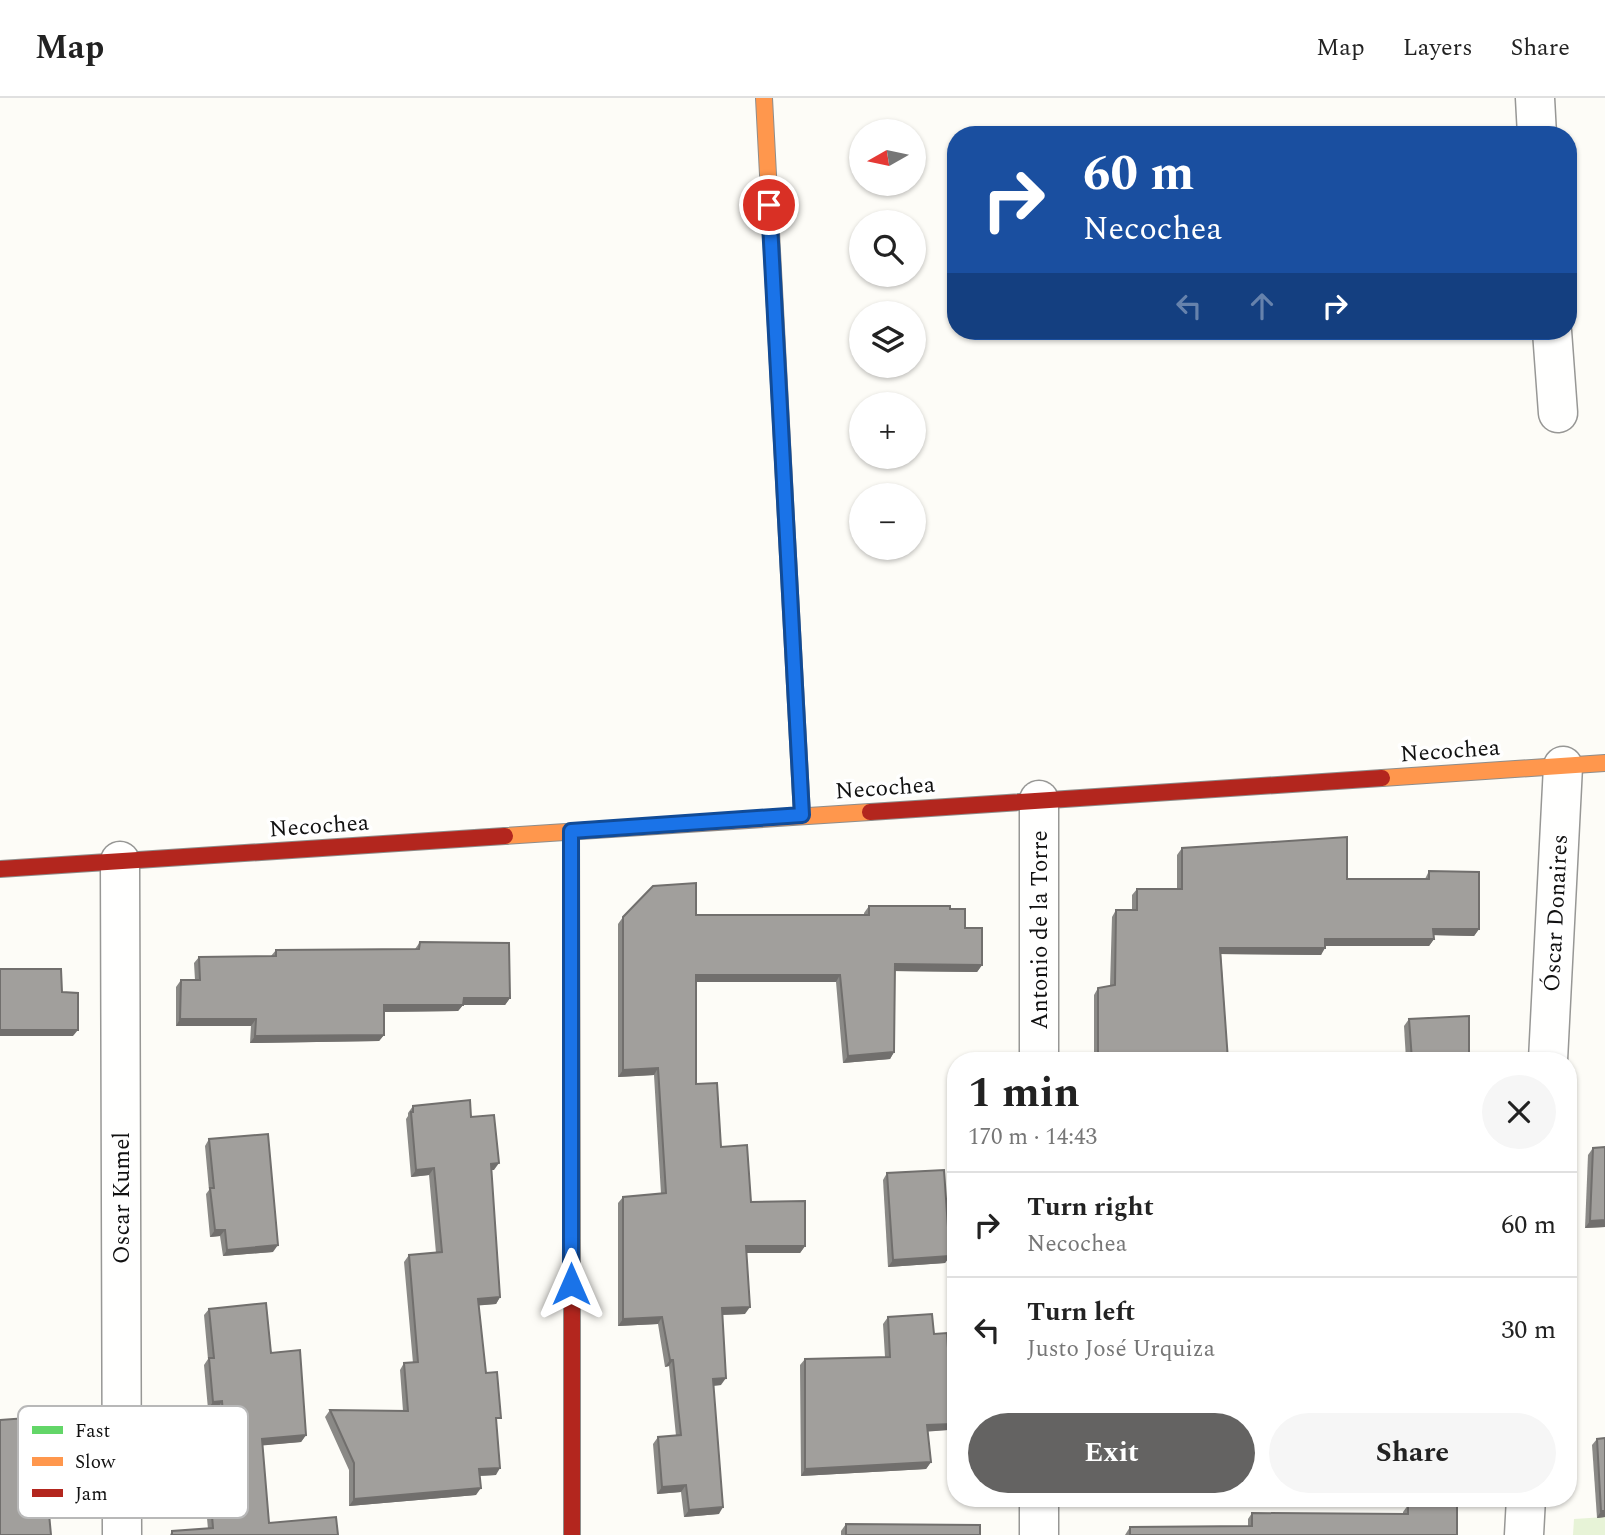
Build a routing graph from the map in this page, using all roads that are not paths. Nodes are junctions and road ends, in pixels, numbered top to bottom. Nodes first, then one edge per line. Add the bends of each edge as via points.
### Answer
1 (764, 98) edge
2 (1535, 98) edge
3 (1537, 126) edge
4 (1553, 340) edge
5 (1558, 414) dead end
6 (1605, 763) edge
7 (1563, 766) junction
8 (1039, 800) junction
9 (802, 815) junction
10 (571, 831) junction
11 (120, 861) junction
12 (0, 869) edge
13 (1039, 1052) edge
14 (1548, 1052) edge
15 (122, 1406) edge
16 (1039, 1507) edge
17 (1526, 1507) edge
18 (572, 1535) edge
19 (1039, 1535) edge
20 (1524, 1535) edge

1 - 9 main road
2 - 3 street
4 - 5 street
6 - 7 main road, Necochea
7 - 8 main road, Necochea
7 - 14 street, Óscar Donaires
8 - 9 main road, Necochea
8 - 13 street, Antonio de la Torre
9 - 10 main road, Necochea
10 - 11 main road, Necochea
10 - 18 main road
11 - 12 main road, Necochea
11 - 15 street, Oscar Kumel
16 - 19 street
17 - 20 street

